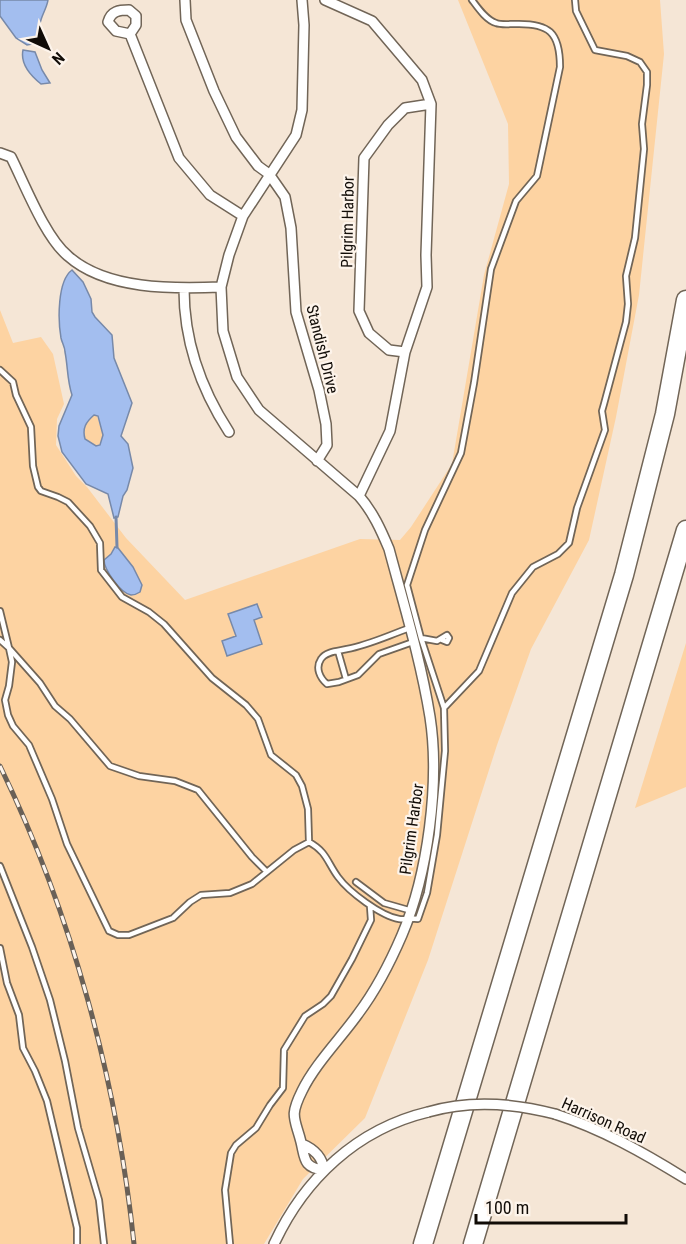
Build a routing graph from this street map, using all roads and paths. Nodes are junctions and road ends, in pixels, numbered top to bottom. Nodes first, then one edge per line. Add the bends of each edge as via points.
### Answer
1 (185, 0) edge
2 (302, 0) edge
3 (325, 0) edge
4 (472, 0) edge
5 (575, 0) edge
6 (130, 34) dead end
7 (431, 104) junction
8 (0, 153) edge
9 (269, 174) junction
10 (243, 216) junction
11 (221, 287) junction
12 (184, 289) junction
13 (686, 300) edge
14 (405, 352) junction
15 (0, 370) edge
16 (229, 432) dead end
17 (317, 461) junction
18 (359, 496) junction
19 (686, 530) edge
20 (0, 611) edge
21 (410, 628) junction
22 (0, 640) edge
23 (417, 640) junction
24 (442, 640) dead end
25 (9, 648) junction
26 (338, 651) junction
27 (346, 679) junction
28 (444, 708) junction
29 (309, 842) junction
30 (0, 866) edge
31 (267, 872) junction
32 (356, 882) dead end
33 (370, 906) junction
34 (410, 914) junction
35 (0, 948) edge
36 (324, 1170) junction
37 (686, 1179) edge
38 (77, 1244) edge
39 (104, 1244) edge
40 (230, 1244) edge
41 (274, 1244) edge
42 (423, 1244) edge
43 (473, 1244) edge

1 - 9 street via 186,20 218,100 236,137
2 - 9 street, Pilgrim Harbor via 302,110 296,135
3 - 7 street via 372,21 422,80
4 - 23 lane via 498,24 540,25 548,29 560,49 560,67 537,176 516,201 491,269 461,453 425,531 407,585
5 - 28 lane via 576,11 595,50 627,56 640,62 646,72 644,149 635,238 626,276 626,322 602,411 605,430 569,543 558,554 533,567 520,582 479,671
6 - 10 street via 179,158 210,195
7 - 14 street via 427,287
7 - 14 street, Pilgrim Harbor via 405,108 364,158 359,311 369,333 389,350
8 - 12 street via 11,157 51,235 67,256 118,281
9 - 10 street, Pilgrim Harbor
9 - 17 street, Standish Drive via 285,197 291,228 296,312 326,424 327,446
10 - 11 street, Pilgrim Harbor
11 - 12 street
11 - 17 street, Pilgrim Harbor via 223,331 237,377 259,410
12 - 16 street via 193,357 212,406
13 - 42 highway via 665,414 629,555
14 - 18 street via 390,431
15 - 29 lane via 13,382 31,427 38,487 68,502 90,526 100,543 101,570 122,597 165,624 212,678 258,719 271,755 296,775 302,786 308,809
17 - 18 street, Pilgrim Harbor
18 - 21 street, Pilgrim Harbor via 390,549
19 - 43 highway
20 - 25 lane
21 - 23 street, Pilgrim Harbor
21 - 26 lane
22 - 25 lane
23 - 24 lane
23 - 27 lane via 379,654 364,671
23 - 28 lane
23 - 34 street, Pilgrim Harbor via 430,717 433,786 425,858
25 - 31 lane via 110,766 198,790
25 - 31 lane via 12,662 5,700 8,715 28,743 67,844 109,931 129,934 173,918 201,895 239,890
26 - 27 lane
26 - 27 lane via 321,659 318,670 327,684
28 - 34 lane via 445,751 428,893 418,919
29 - 31 lane
29 - 33 lane via 325,854 338,878
30 - 39 lane via 50,1000 78,1128 99,1200
32 - 34 lane via 384,903
33 - 34 lane via 400,920
33 - 40 lane via 371,920 331,996 305,1016 284,1050 283,1088 256,1128 231,1153 225,1190
34 - 36 street, Pilgrim Harbor via 380,981 302,1090 293,1118 302,1144 320,1157
35 - 38 lane via 19,1015 23,1048 47,1101
36 - 37 street, Harrison Road, bridge via 367,1137 400,1121 454,1106 490,1104 521,1106 588,1126 624,1142
36 - 41 street, Harrison Road via 299,1199

